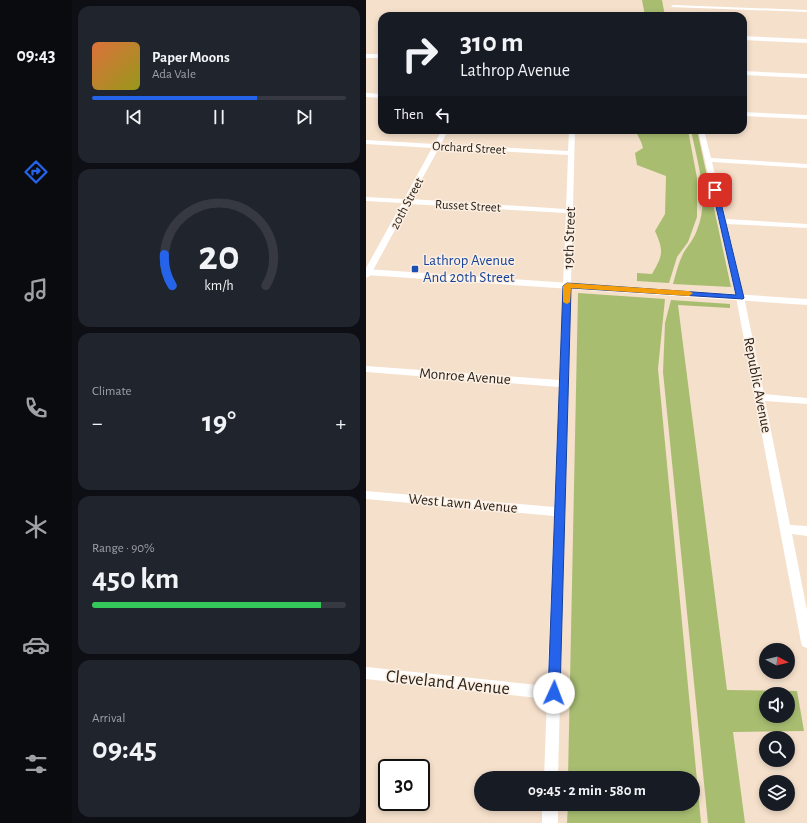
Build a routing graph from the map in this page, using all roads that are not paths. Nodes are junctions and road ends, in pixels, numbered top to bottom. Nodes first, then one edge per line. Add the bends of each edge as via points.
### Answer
1 (672, 0) edge
2 (807, 11) edge
3 (747, 38) edge
4 (807, 41) edge
5 (366, 56) edge
6 (378, 56) edge
7 (747, 73) edge
8 (807, 76) edge
9 (366, 95) edge
10 (378, 96) edge
11 (747, 114) edge
12 (807, 117) edge
13 (443, 134) edge
14 (572, 134) edge
15 (702, 134) edge
16 (366, 142) edge
17 (437, 145) junction
18 (572, 153) junction
19 (708, 160) junction
20 (807, 166) edge
21 (366, 199) edge
22 (407, 201) junction
23 (570, 211) junction
24 (722, 221) junction
25 (807, 226) edge
26 (367, 273) edge
27 (567, 286) junction
28 (740, 298) junction
29 (807, 302) edge
30 (366, 369) edge
31 (564, 384) junction
32 (760, 397) junction
33 (807, 401) edge
34 (366, 494) edge
35 (560, 512) junction
36 (785, 529) junction
37 (807, 531) edge
38 (807, 642) edge
39 (366, 673) edge
40 (554, 693) junction
41 (551, 771) edge
42 (550, 811) edge
43 (550, 823) edge

1 - 2 street via 674,8
3 - 4 street
5 - 6 street
7 - 8 street
9 - 10 street
11 - 12 street
13 - 17 street, 20th Street
14 - 18 street, 19th Street
15 - 19 street, Republic Avenue
16 - 17 street, Orchard Street
17 - 18 street, Orchard Street
17 - 22 street, 20th Street
18 - 23 street, 19th Street
19 - 20 street
19 - 24 street, Republic Avenue
21 - 22 street, Russet Street
22 - 23 street, Russet Street
22 - 26 street, 20th Street
23 - 27 street, 19th Street
24 - 25 street
24 - 28 street, Republic Avenue
26 - 27 street
27 - 28 street
27 - 31 street, 19th Street
28 - 29 street
28 - 32 street, Republic Avenue
30 - 31 street, Monroe Avenue
31 - 35 street, 19th Street
32 - 33 street
32 - 36 street, Republic Avenue
34 - 35 street, West Lawn Avenue
35 - 40 street, 19th Street
36 - 37 street
36 - 38 street, Republic Avenue
39 - 40 street, Cleveland Avenue
40 - 41 street, 19th Street
42 - 43 street

